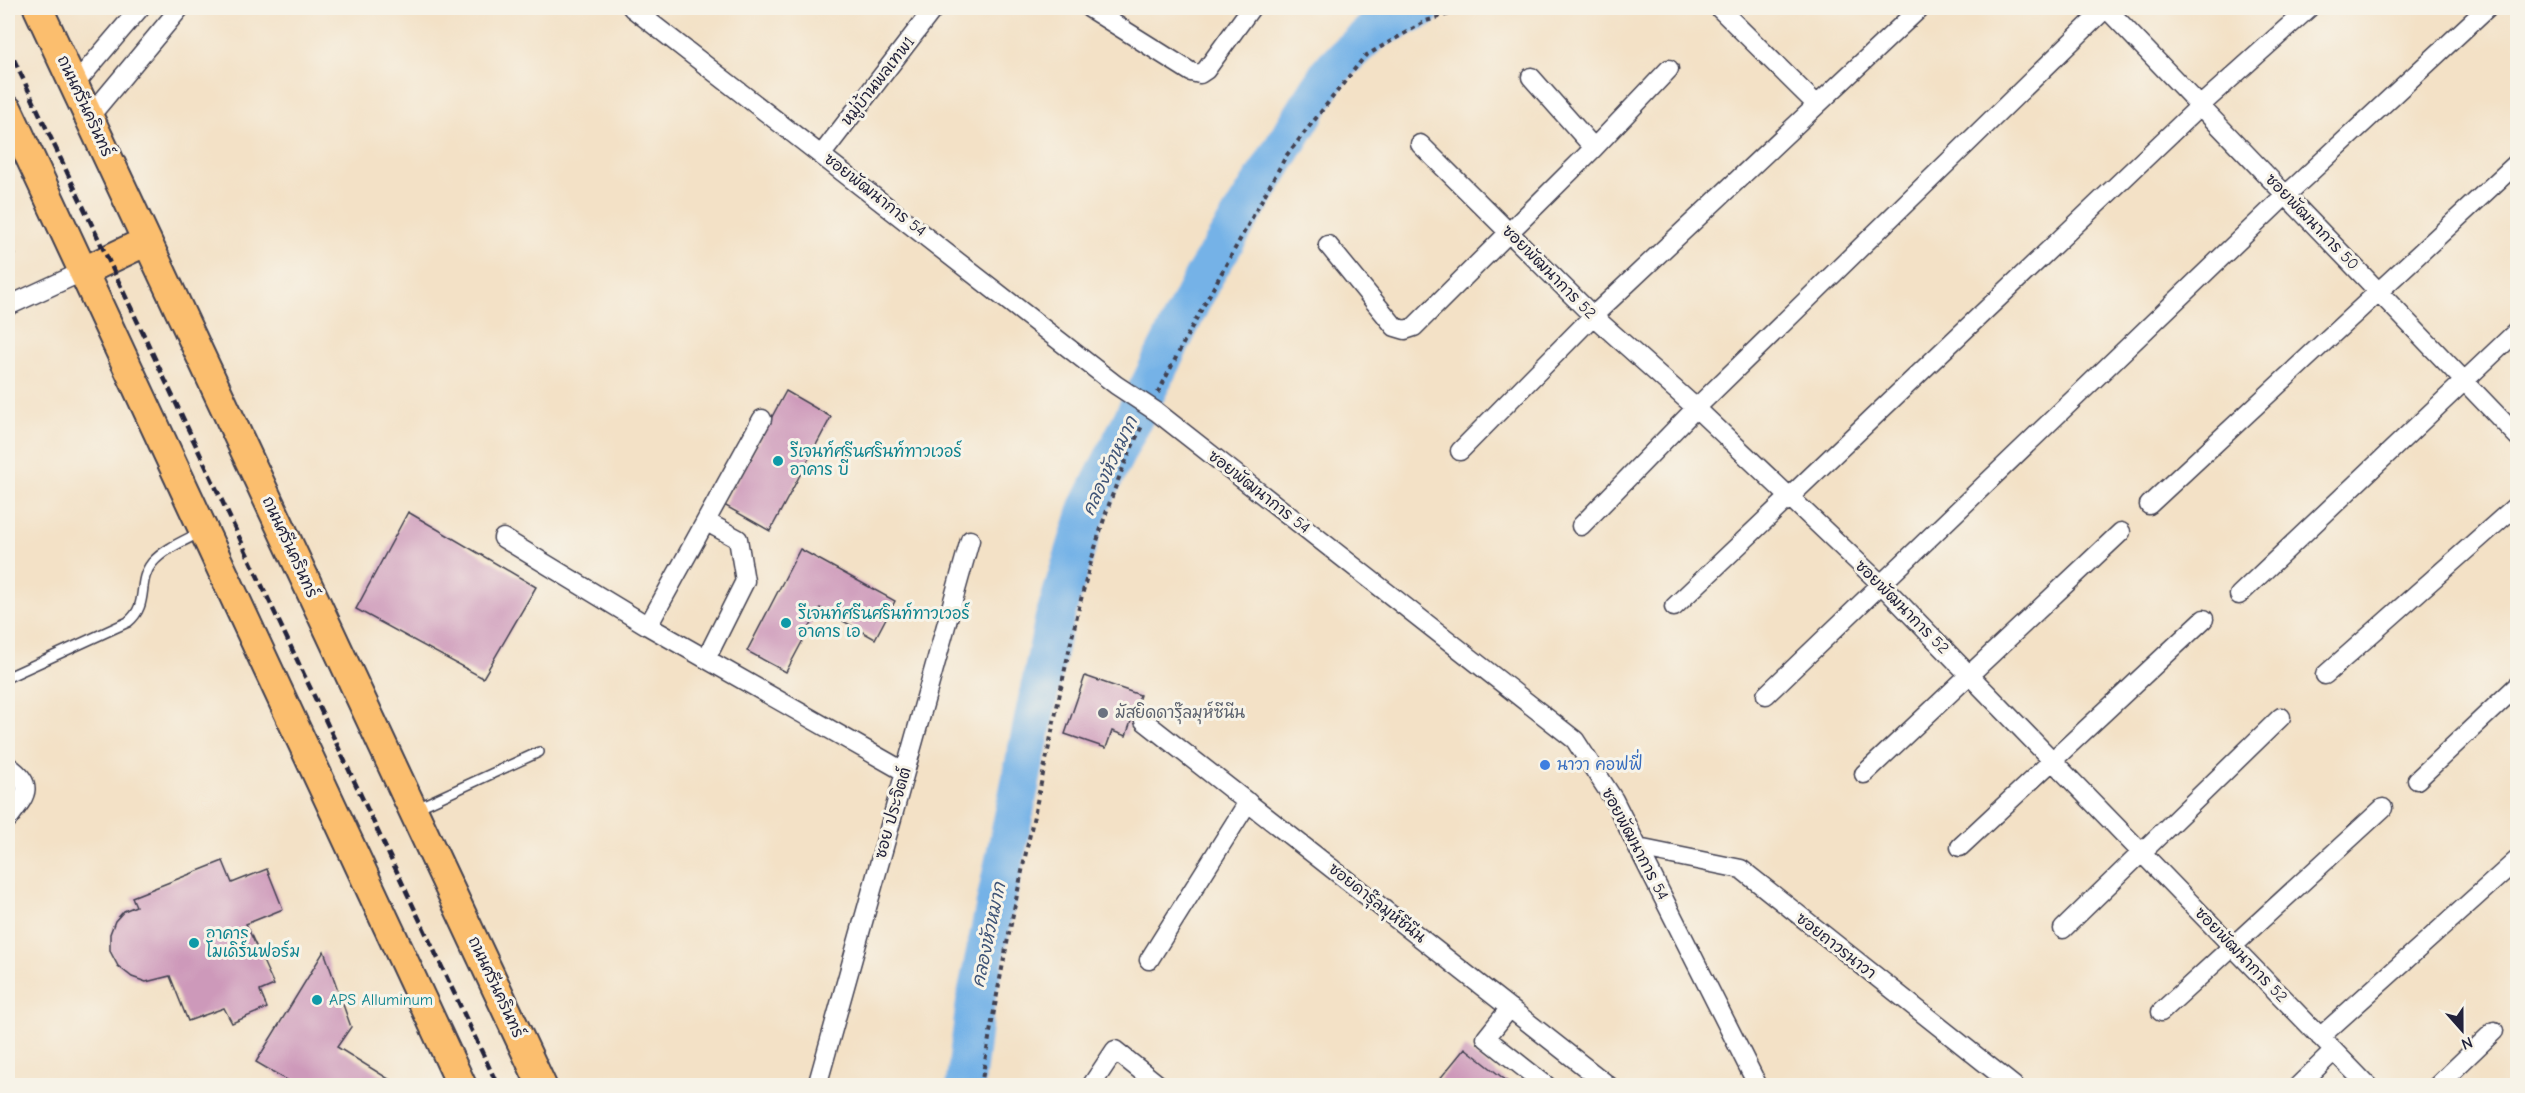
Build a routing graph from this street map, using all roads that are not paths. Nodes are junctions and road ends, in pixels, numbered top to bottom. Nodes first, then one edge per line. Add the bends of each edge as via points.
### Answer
1 (38, 8) edge
2 (140, 8) edge
3 (180, 8) edge
4 (632, 8) edge
5 (934, 8) edge
6 (1089, 8) edge
7 (1251, 8) edge
8 (1719, 8) edge
9 (1920, 8) edge
10 (2106, 8) edge
11 (2308, 8) edge
12 (2487, 8) edge
13 (655, 14) edge
14 (1669, 69) dead end
15 (1531, 77) dead end
16 (75, 84) junction
17 (1817, 105) junction
18 (2201, 105) junction
19 (8, 110) edge
20 (90, 116) junction
21 (1420, 144) dead end
22 (1594, 148) junction
23 (822, 153) junction
24 (2517, 162) edge
25 (2286, 195) junction
26 (1509, 232) junction
27 (147, 241) junction
28 (1328, 245) dead end
29 (84, 270) junction
30 (2379, 292) junction
31 (8, 306) edge
32 (1593, 316) junction
33 (2517, 330) edge
34 (2464, 381) junction
35 (1696, 408) junction
36 (762, 419) dead end
37 (2517, 437) edge
38 (1460, 451) dead end
39 (1790, 497) junction
40 (2517, 504) edge
41 (2149, 505) dead end
42 (707, 522) junction
43 (1581, 526) dead end
44 (204, 530) junction
45 (2121, 532) dead end
46 (503, 538) dead end
47 (970, 540) dead end
48 (1882, 585) junction
49 (2239, 595) dead end
50 (1674, 607) dead end
51 (2204, 619) dead end
52 (648, 626) junction
53 (706, 659) junction
54 (1969, 675) junction
55 (2325, 675) dead end
56 (8, 676) edge
57 (2517, 685) edge
58 (1767, 695) dead end
59 (2281, 717) dead end
60 (1144, 721) dead end
61 (538, 752) dead end
62 (2052, 761) junction
63 (8, 766) edge
64 (905, 772) junction
65 (1864, 774) dead end
66 (2417, 780) dead end
67 (1248, 802) junction
68 (2383, 808) dead end
69 (413, 810) junction
70 (8, 819) edge
71 (1960, 847) dead end
72 (1638, 848) junction
73 (2142, 852) junction
74 (2517, 860) edge
75 (2063, 929) dead end
76 (2233, 946) junction
77 (1149, 960) dead end
78 (1510, 1008) junction
79 (2161, 1012) dead end
80 (2494, 1030) dead end
81 (2320, 1037) junction
82 (2334, 1051) junction
83 (462, 1086) edge
84 (542, 1086) edge
85 (817, 1086) edge
86 (1090, 1086) edge
87 (1160, 1086) edge
88 (1547, 1086) edge
89 (1609, 1086) edge
90 (1758, 1086) edge
91 (2014, 1086) edge
92 (2298, 1086) edge
93 (2368, 1086) edge
94 (2437, 1086) edge

1 - 16 main road, ถนนศรีนครินทร์
2 - 16 street
3 - 20 street
4 - 13 street, ซอยพัฒนาการ 54
5 - 23 street, หมู่บ้านพลเทพ1
6 - 7 street via 1200,74
8 - 17 street
9 - 17 street
10 - 18 street, ซอยพัฒนาการ 50
10 - 35 street
11 - 18 street
12 - 25 street
13 - 23 street, ซอยพัฒนาการ 54
14 - 22 street
15 - 22 street
16 - 20 main road, ถนนศรีนครินทร์
17 - 32 street
18 - 25 street, ซอยพัฒนาการ 50
18 - 39 street
19 - 29 main road
20 - 27 main road, ถนนศรีนครินทร์
21 - 26 street, ซอยพัฒนาการ 52
22 - 26 street
23 - 72 street, ซอยพัฒนาการ 54 via 1575,740 1614,800
24 - 30 street
25 - 30 street, ซอยพัฒนาการ 50
25 - 48 street
26 - 28 street via 1414,327 1405,330 1395,327
26 - 32 street, ซอยพัฒนาการ 52
27 - 29 main road
27 - 69 main road, ถนนศรีนครินทร์
29 - 31 street
29 - 44 main road
30 - 34 street, ซอยพัฒนาการ 50
30 - 41 street
32 - 35 street, ซอยพัฒนาการ 52
32 - 38 street
33 - 34 street
34 - 37 street, ซอยพัฒนาการ 50
34 - 49 street
35 - 39 street, ซอยพัฒนาการ 52
35 - 43 street
36 - 42 street
39 - 48 street, ซอยพัฒนาการ 52
39 - 50 street
40 - 55 street
42 - 52 street
42 - 53 street via 738,539 745,581
44 - 56 lane via 152,563 140,609 128,622
44 - 83 main road
45 - 54 street
46 - 52 street
47 - 64 street, ซอย ประจิตต์
48 - 54 street, ซอยพัฒนาการ 52
48 - 58 street
51 - 62 street
52 - 53 street
53 - 64 street
54 - 62 street, ซอยพัฒนาการ 52
54 - 65 street
57 - 66 street
59 - 73 street
60 - 67 street, ซอยดารุ๊ลมุห์ซีนีน
61 - 69 lane
62 - 71 street
62 - 73 street, ซอยพัฒนาการ 52
63 - 70 street via 26,784 26,793
64 - 85 street, ซอย ประจิตต์
67 - 77 street
67 - 78 street, ซอยดารุ๊ลมุห์ซีนีน
68 - 76 street
69 - 84 main road, ถนนศรีนครินทร์
72 - 90 street, ซอยพัฒนาการ 54
72 - 91 street, ซอยถาวรนาวา via 1741,869
73 - 75 street
73 - 76 street, ซอยพัฒนาการ 52
74 - 81 street
76 - 79 street
76 - 81 street, ซอยพัฒนาการ 52
78 - 88 street via 1486,1038
78 - 89 street, ซอยดารุ๊ลมุห์ซีนีน
80 - 94 street
81 - 82 street, ซอยพัฒนาการ 52
82 - 92 street
82 - 93 street, ซอยพัฒนาการ 52
86 - 87 street via 1115,1050

